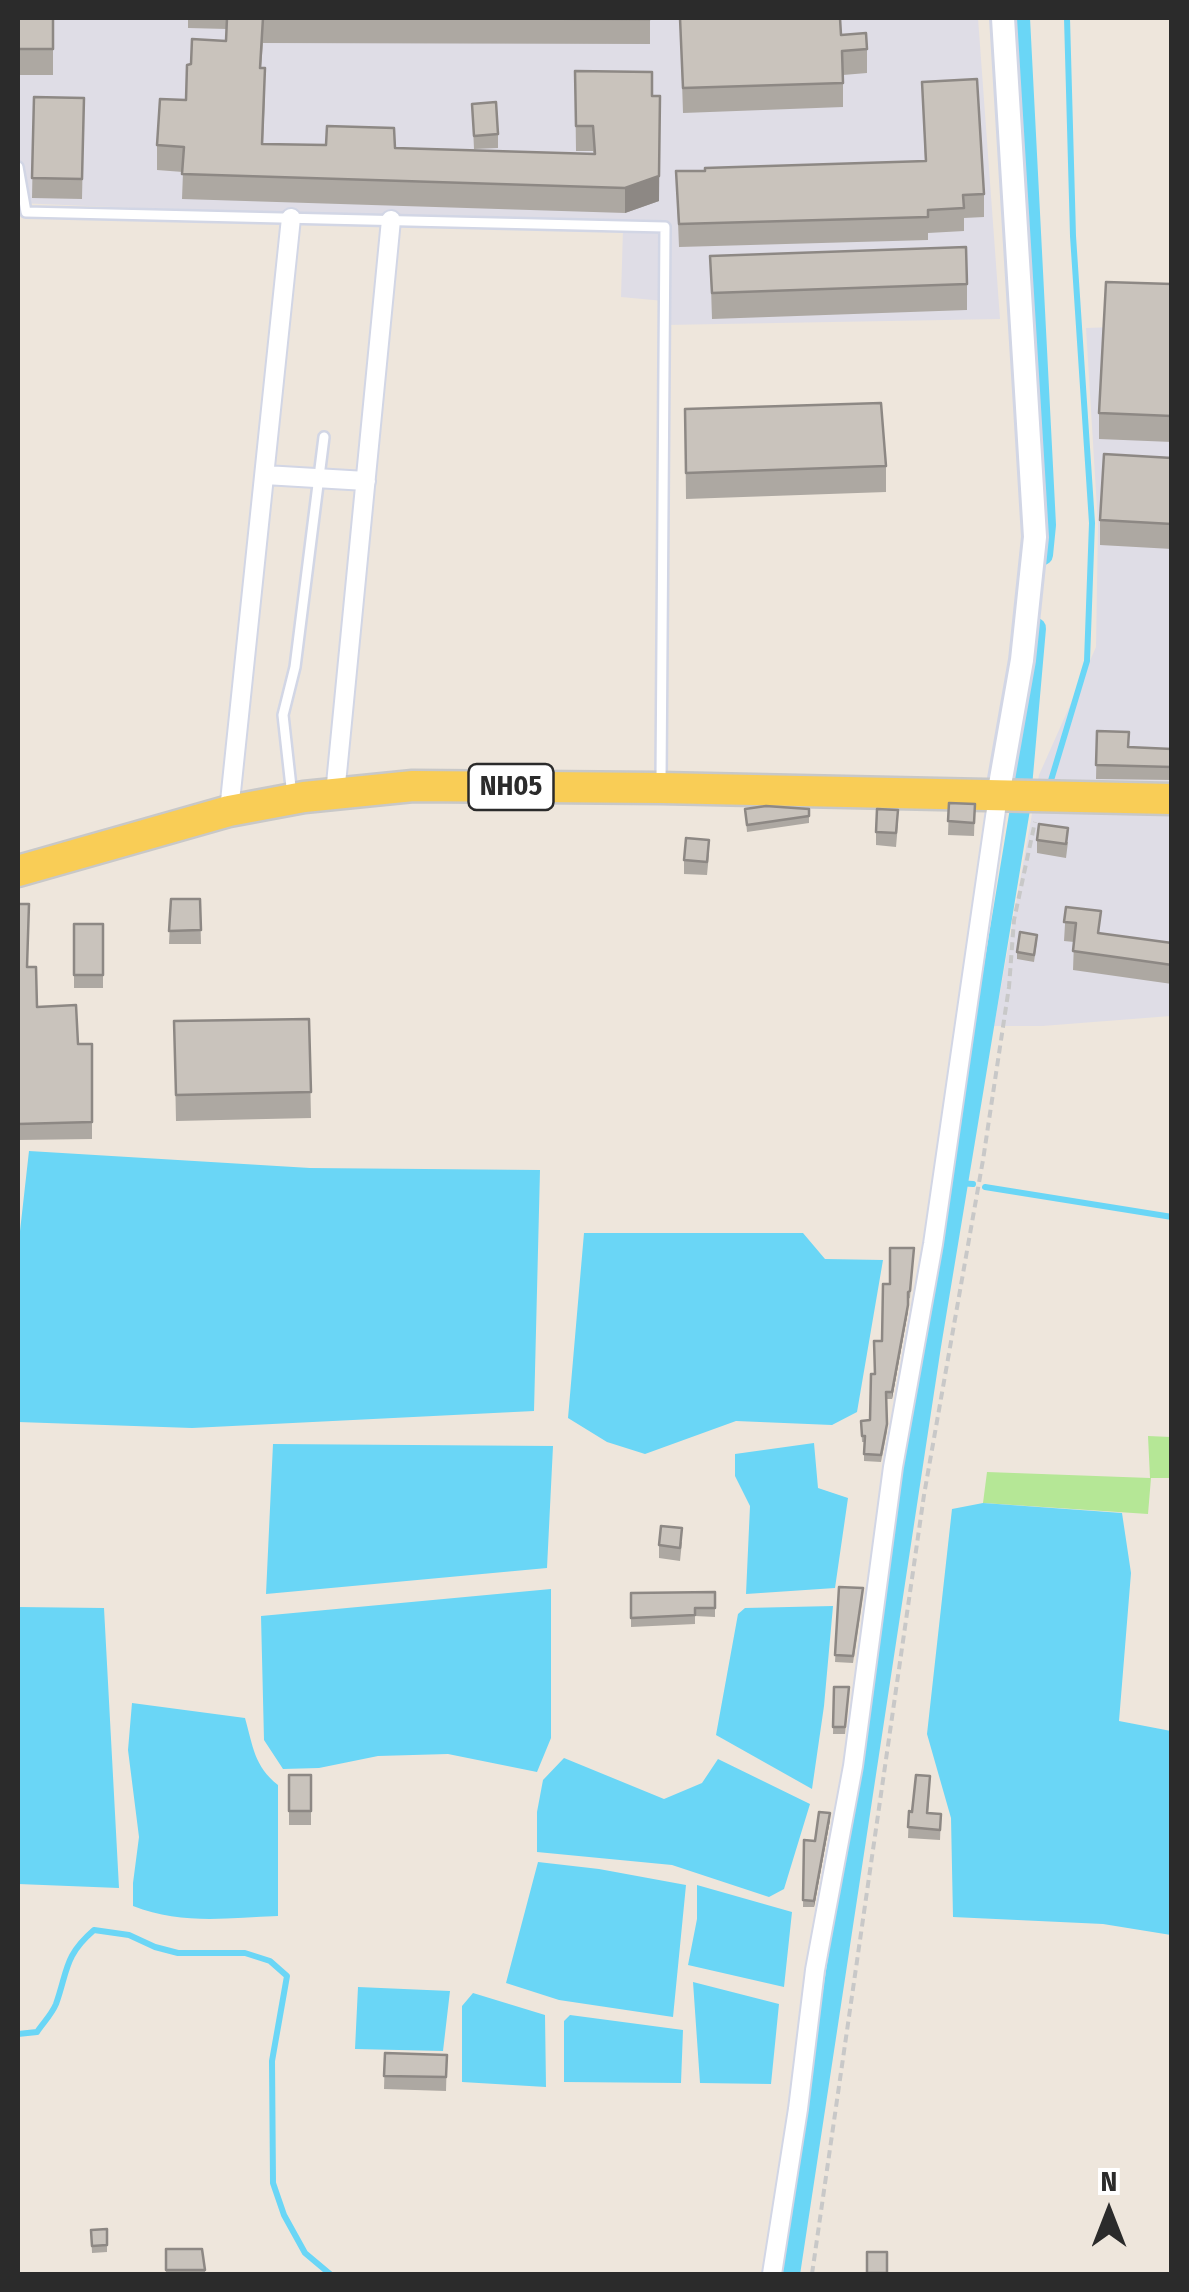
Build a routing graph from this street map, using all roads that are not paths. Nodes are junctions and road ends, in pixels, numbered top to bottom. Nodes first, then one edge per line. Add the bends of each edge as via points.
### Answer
1 (1003, 18) edge
2 (18, 167) edge
3 (291, 218) junction
4 (391, 220) junction
5 (324, 437) dead end
6 (264, 475) junction
7 (319, 478) junction
8 (366, 481) junction
9 (660, 788) junction
10 (335, 794) junction
11 (1024, 797) junction
12 (292, 799) junction
13 (1172, 799) edge
14 (230, 811) junction
15 (18, 871) edge
16 (772, 2274) edge

1 - 11 street via 1036,536 1022,660
2 - 3 lane via 26,212
3 - 4 lane
3 - 6 street
4 - 8 street
4 - 9 lane via 666,227
5 - 7 lane
6 - 7 street
6 - 14 street
7 - 8 street
7 - 12 lane via 295,667 282,715
8 - 10 street
9 - 10 main road, NH05 via 413,786
9 - 11 main road, NH05
10 - 12 main road, NH05
11 - 13 main road, NH05
11 - 16 street via 894,1467
12 - 14 main road, NH05
14 - 15 main road, NH05

